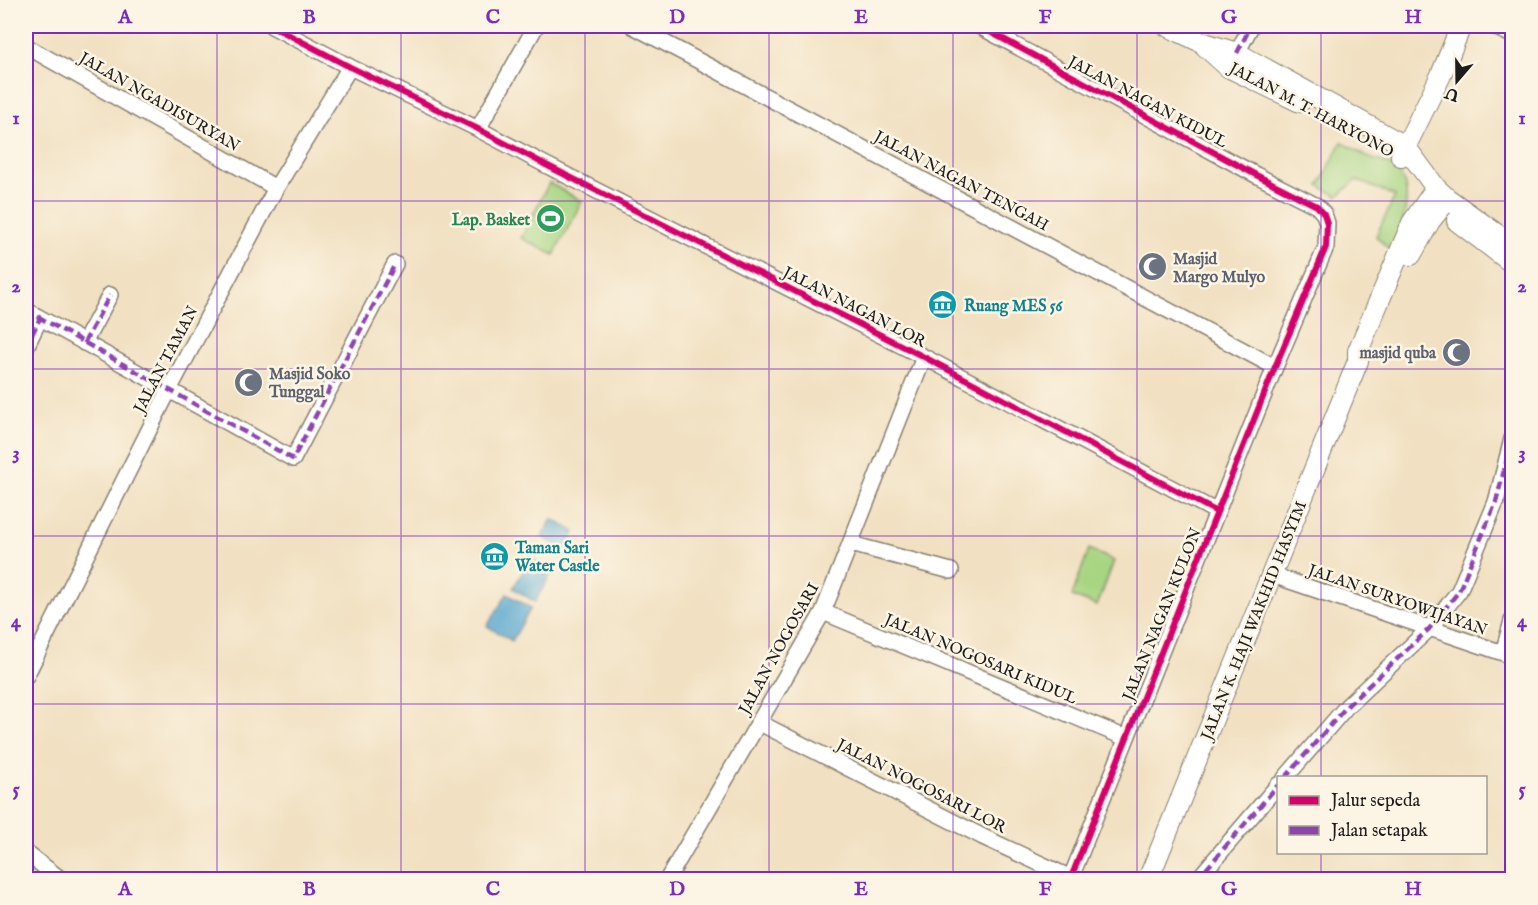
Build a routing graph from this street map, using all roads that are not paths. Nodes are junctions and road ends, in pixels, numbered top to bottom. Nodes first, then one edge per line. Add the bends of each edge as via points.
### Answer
1 (272, 26) edge
2 (536, 26) edge
3 (633, 26) edge
4 (979, 26) edge
5 (1167, 26) edge
6 (1251, 26) edge
7 (1448, 26) edge
8 (1461, 26) edge
9 (1493, 26) edge
10 (1512, 35) edge
11 (1201, 42) junction
12 (26, 46) edge
13 (1236, 53) junction
14 (350, 67) junction
15 (478, 129) junction
16 (1397, 147) junction
17 (276, 188) junction
18 (1439, 198) junction
19 (1304, 199) joint
20 (1512, 245) edge
21 (1512, 263) edge
22 (394, 264) dead end
23 (111, 295) dead end
24 (26, 310) edge
25 (40, 318) junction
26 (84, 343) junction
27 (26, 347) edge
28 (924, 357) junction
29 (1275, 367) junction
30 (169, 390) junction
31 (1512, 439) edge
32 (1217, 512) junction
33 (851, 544) junction
34 (951, 571) dead end
35 (1272, 575) junction
36 (823, 612) junction
37 (1512, 621) edge
38 (1429, 629) junction
39 (1508, 655) edge
40 (26, 676) edge
41 (758, 722) junction
42 (1126, 738) junction
43 (1286, 776) edge
44 (1277, 786) edge
45 (26, 853) edge
46 (62, 879) edge
47 (667, 879) edge
48 (1070, 879) edge
49 (1148, 879) edge
50 (1197, 879) edge

1 - 14 street, JALAN NAGAN LOR
2 - 15 street
3 - 29 street, JALAN NAGAN TENGAH
4 - 19 street, JALAN NAGAN KIDUL
5 - 11 main road, JALAN M. T. HARYONO
6 - 13 street
7 - 16 main road
8 - 16 main road via 1441,75
9 - 10 street
11 - 13 main road, JALAN M. T. HARYONO
11 - 16 main road, JALAN M. T. HARYONO via 1228,67
12 - 17 street, JALAN NGADISURYAN
13 - 16 main road, JALAN M. T. HARYONO
14 - 15 street, JALAN NAGAN LOR
14 - 17 street, JALAN TAMAN
15 - 28 street, JALAN NAGAN LOR
16 - 18 main road, JALAN M. T. HARYONO via 1414,173
17 - 30 street, JALAN TAMAN
18 - 20 main road
18 - 21 main road
18 - 35 main road, JALAN K. HAJI WAKHID HASYIM via 1367,354 1358,361
19 - 29 street, JALAN NAGAN KULON via 1324,214 1326,247
22 - 30 street via 293,459
23 - 26 street
24 - 25 street
25 - 26 street
25 - 27 street
26 - 30 street
28 - 32 street, JALAN NAGAN LOR
28 - 33 street, JALAN NOGOSARI
29 - 32 street, JALAN NAGAN KULON
30 - 40 street, JALAN TAMAN
31 - 38 street via 1496,502 1459,591
32 - 42 street, JALAN NAGAN KULON
33 - 34 street
33 - 36 street, JALAN NOGOSARI
35 - 38 street, JALAN SURYOWIJAYAN
35 - 49 main road, JALAN K. HAJI WAKHID HASYIM
36 - 41 street, JALAN NOGOSARI
36 - 42 street, JALAN NOGOSARI KIDUL
37 - 39 street
38 - 39 street, JALAN SURYOWIJAYAN
38 - 43 street via 1347,706
41 - 47 street, JALAN NOGOSARI
41 - 48 street, JALAN NOGOSARI LOR
42 - 48 street, JALAN NAGAN KULON
44 - 50 street
45 - 46 street

